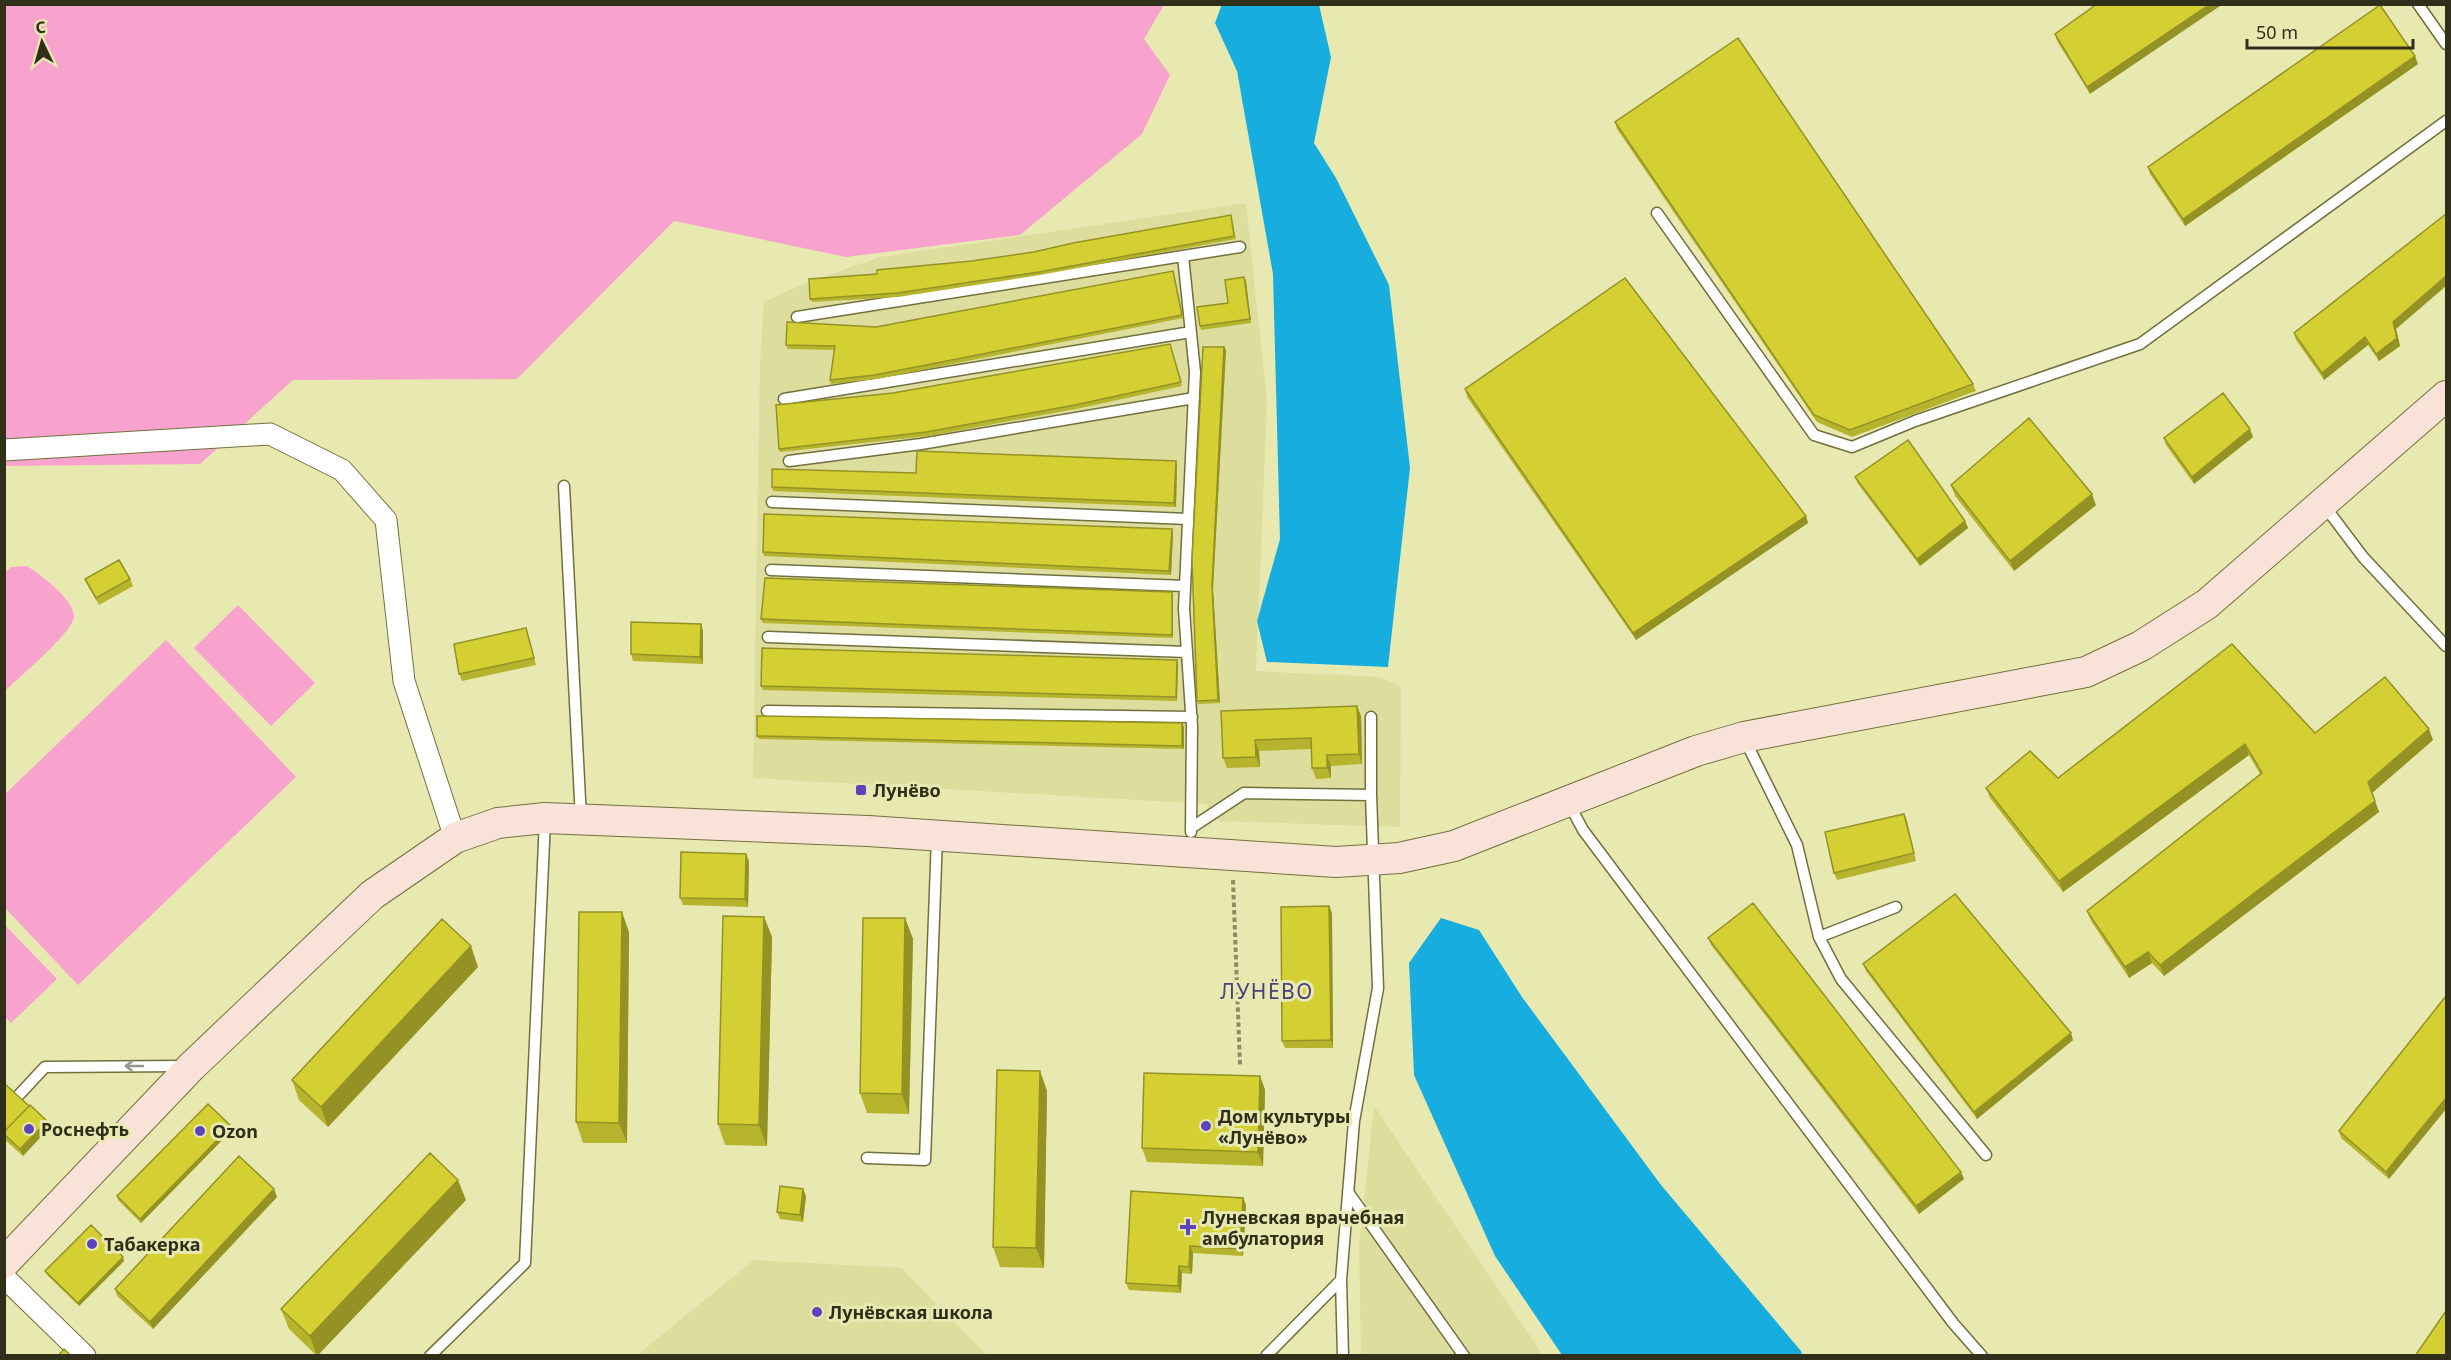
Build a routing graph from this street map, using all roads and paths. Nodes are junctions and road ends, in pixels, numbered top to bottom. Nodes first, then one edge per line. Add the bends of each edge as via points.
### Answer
1 (2418, 4) edge
2 (2446, 44) edge
3 (2446, 122) edge
4 (1657, 213) dead end
5 (1240, 247) dead end
6 (1183, 256) junction
7 (797, 317) dead end
8 (1191, 332) junction
9 (2446, 396) edge
10 (1194, 398) junction
11 (784, 399) dead end
12 (4, 450) edge
13 (789, 461) dead end
14 (564, 486) dead end
15 (772, 502) dead end
16 (2322, 504) junction
17 (1188, 519) junction
18 (771, 570) dead end
19 (1185, 586) junction
20 (768, 637) dead end
21 (2446, 646) edge
22 (1187, 652) junction
23 (766, 711) dead end
24 (1192, 717) junction
25 (1371, 717) dead end
26 (1744, 737) junction
27 (1371, 795) junction
28 (1568, 801) junction
29 (545, 818) junction
30 (581, 819) junction
31 (937, 837) junction
32 (455, 838) junction
33 (1191, 841) junction
34 (1232, 856) junction
35 (1372, 860) junction
36 (1896, 907) dead end
37 (1819, 937) junction
38 (1240, 1065) dead end
39 (192, 1066) junction
40 (17, 1097) edge
41 (1986, 1155) dead end
42 (867, 1158) dead end
43 (1348, 1192) junction
44 (4, 1263) edge
45 (4, 1277) edge
46 (1341, 1280) junction
47 (85, 1356) edge
48 (430, 1356) edge
49 (1266, 1356) edge
50 (1343, 1356) edge
51 (1464, 1356) edge
52 (1982, 1356) edge

1 - 2 lane
3 - 4 lane via 2140,344 1915,421 1852,447 1814,435
5 - 6 lane
6 - 7 lane
6 - 8 lane
8 - 10 lane
8 - 11 lane
9 - 16 street
10 - 13 lane via 921,444
10 - 17 lane
12 - 32 street via 270,434 342,470 386,520 404,681
14 - 30 lane
15 - 17 lane
16 - 21 lane via 2363,557
16 - 26 street via 2207,604 2141,646 2086,672
17 - 19 lane
18 - 19 lane
19 - 22 lane
20 - 22 lane
22 - 24 lane
23 - 24 lane
24 - 33 lane
25 - 27 lane
26 - 28 street
26 - 37 lane via 1797,844
27 - 33 lane via 1244,793
27 - 35 lane
28 - 35 street via 1454,846
28 - 52 lane via 1597,849
29 - 30 street
29 - 32 street via 498,823
29 - 48 lane via 525,1263
30 - 31 street
31 - 33 street
31 - 42 lane via 925,1160
32 - 39 street via 372,895
33 - 34 street
34 - 35 street via 1336,862
34 - 38 path
35 - 43 lane via 1378,988 1354,1121
36 - 37 lane
37 - 41 lane via 1841,979
39 -> 40 lane via 45,1067
39 - 44 street
43 - 46 lane
43 - 51 lane
45 - 47 street
46 - 49 lane
46 - 50 lane

